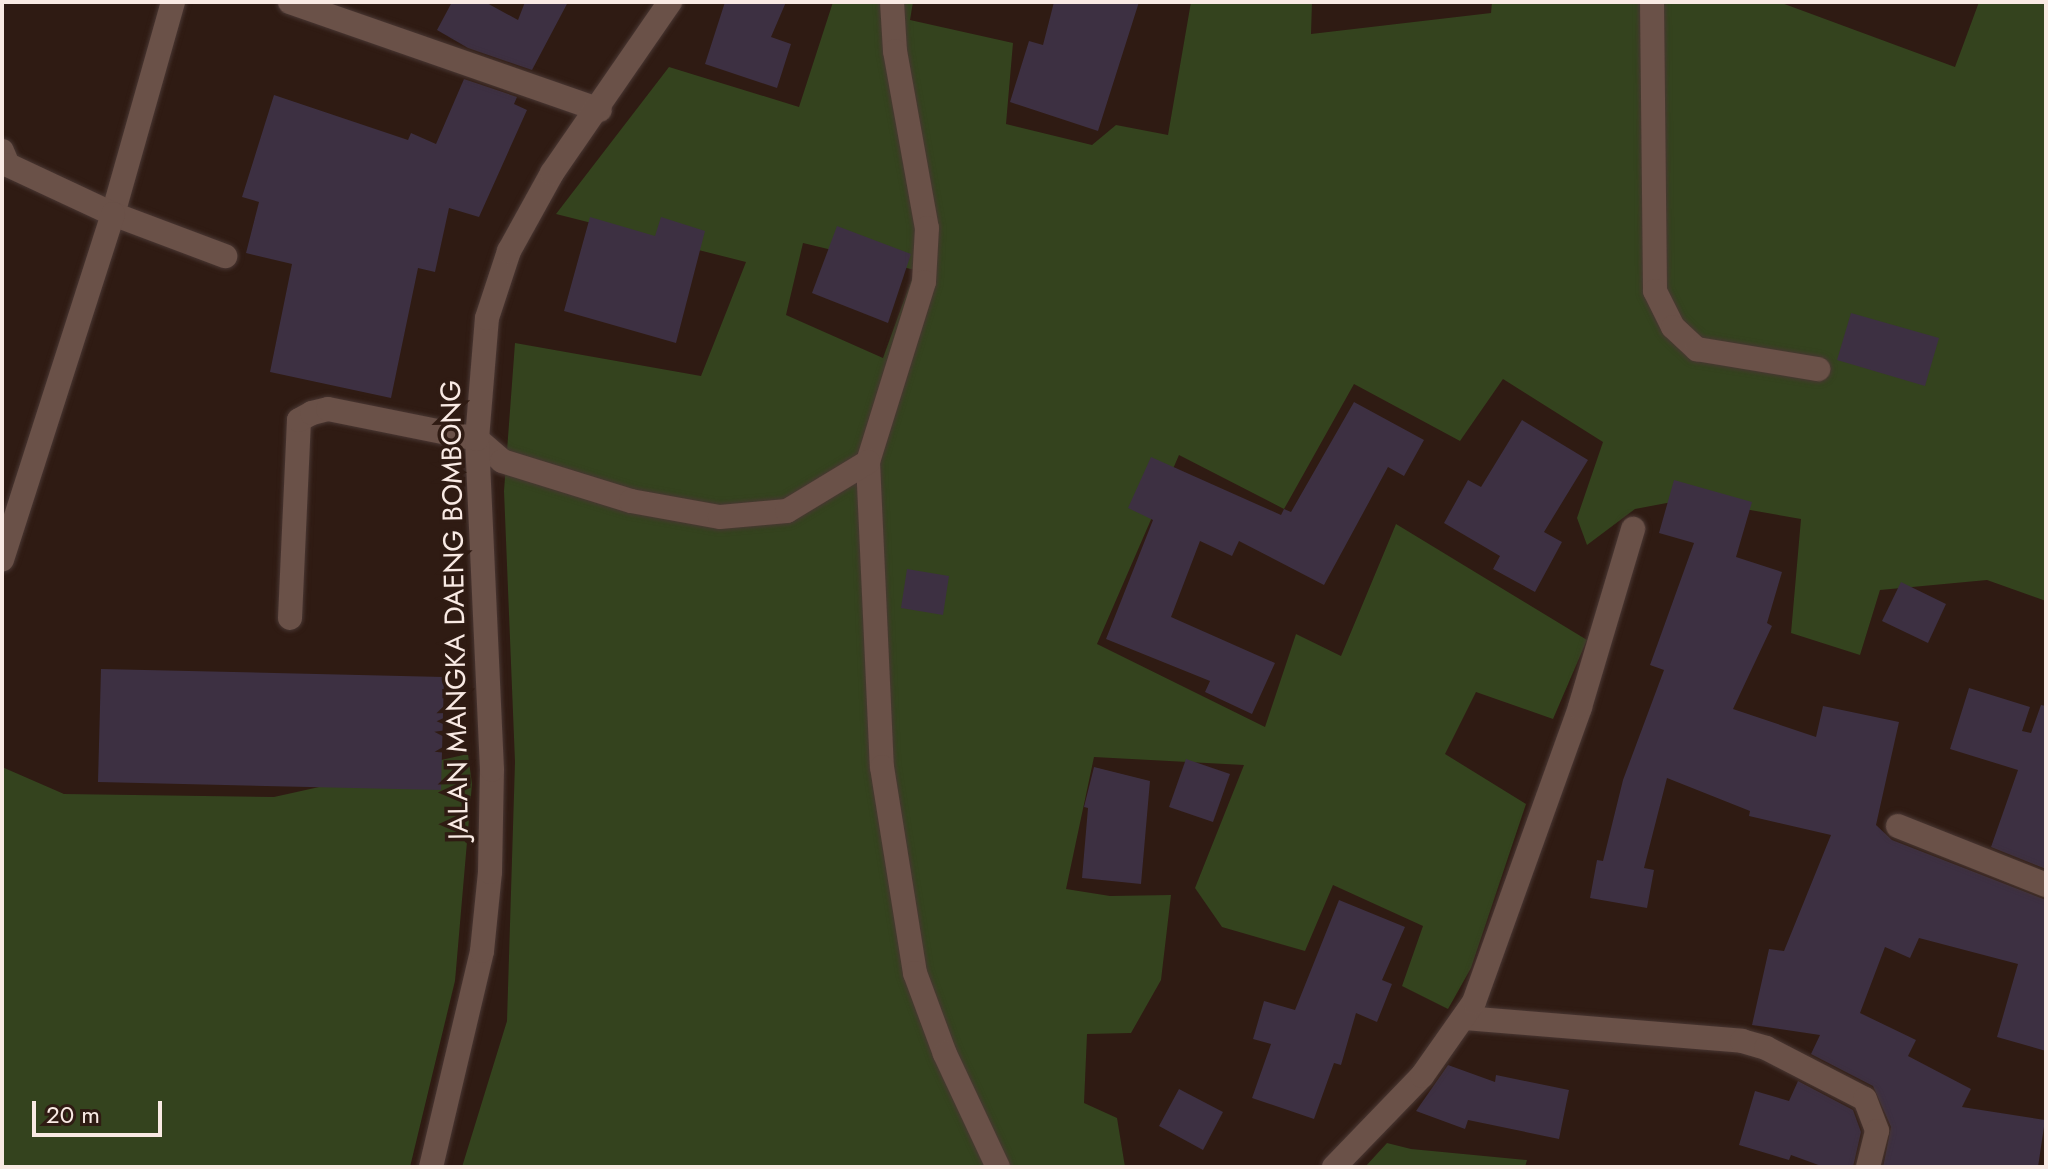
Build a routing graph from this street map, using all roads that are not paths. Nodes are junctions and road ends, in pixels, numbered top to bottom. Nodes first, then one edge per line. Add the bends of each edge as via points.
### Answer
1 (173, 2) edge
2 (290, 2) edge
3 (670, 2) edge
4 (892, 2) edge
5 (1652, 2) edge
6 (600, 110) junction
7 (2, 151) edge
8 (113, 214) junction
9 (225, 256) dead end
10 (1818, 369) dead end
11 (477, 439) junction
12 (868, 462) junction
13 (1633, 529) dead end
14 (2, 560) edge
15 (290, 618) dead end
16 (1898, 826) dead end
17 (2046, 885) edge
18 (1465, 1018) junction
19 (431, 1167) edge
20 (998, 1167) edge
21 (1334, 1167) edge
22 (1868, 1167) edge

1 - 8 street
2 - 6 street
3 - 6 street, JALAN MANGKA DAENG BOMBONG
4 - 12 street via 895,51 927,228 924,282
5 - 10 street via 1655,291 1673,327 1697,349
6 - 11 street, JALAN MANGKA DAENG BOMBONG via 552,173 509,251 487,318
7 - 8 street via 8,165
8 - 9 street
8 - 14 street
11 - 12 street via 510,463 631,501 720,517 787,511
11 - 15 street via 328,409 299,420
11 - 19 street, JALAN MANGKA DAENG BOMBONG via 492,770 490,872 482,951
12 - 20 street via 882,767 915,973 945,1054
13 - 18 street via 1575,721
16 - 17 street
18 - 21 street via 1422,1076
18 - 22 street via 1742,1041 1766,1048 1865,1099 1877,1131

